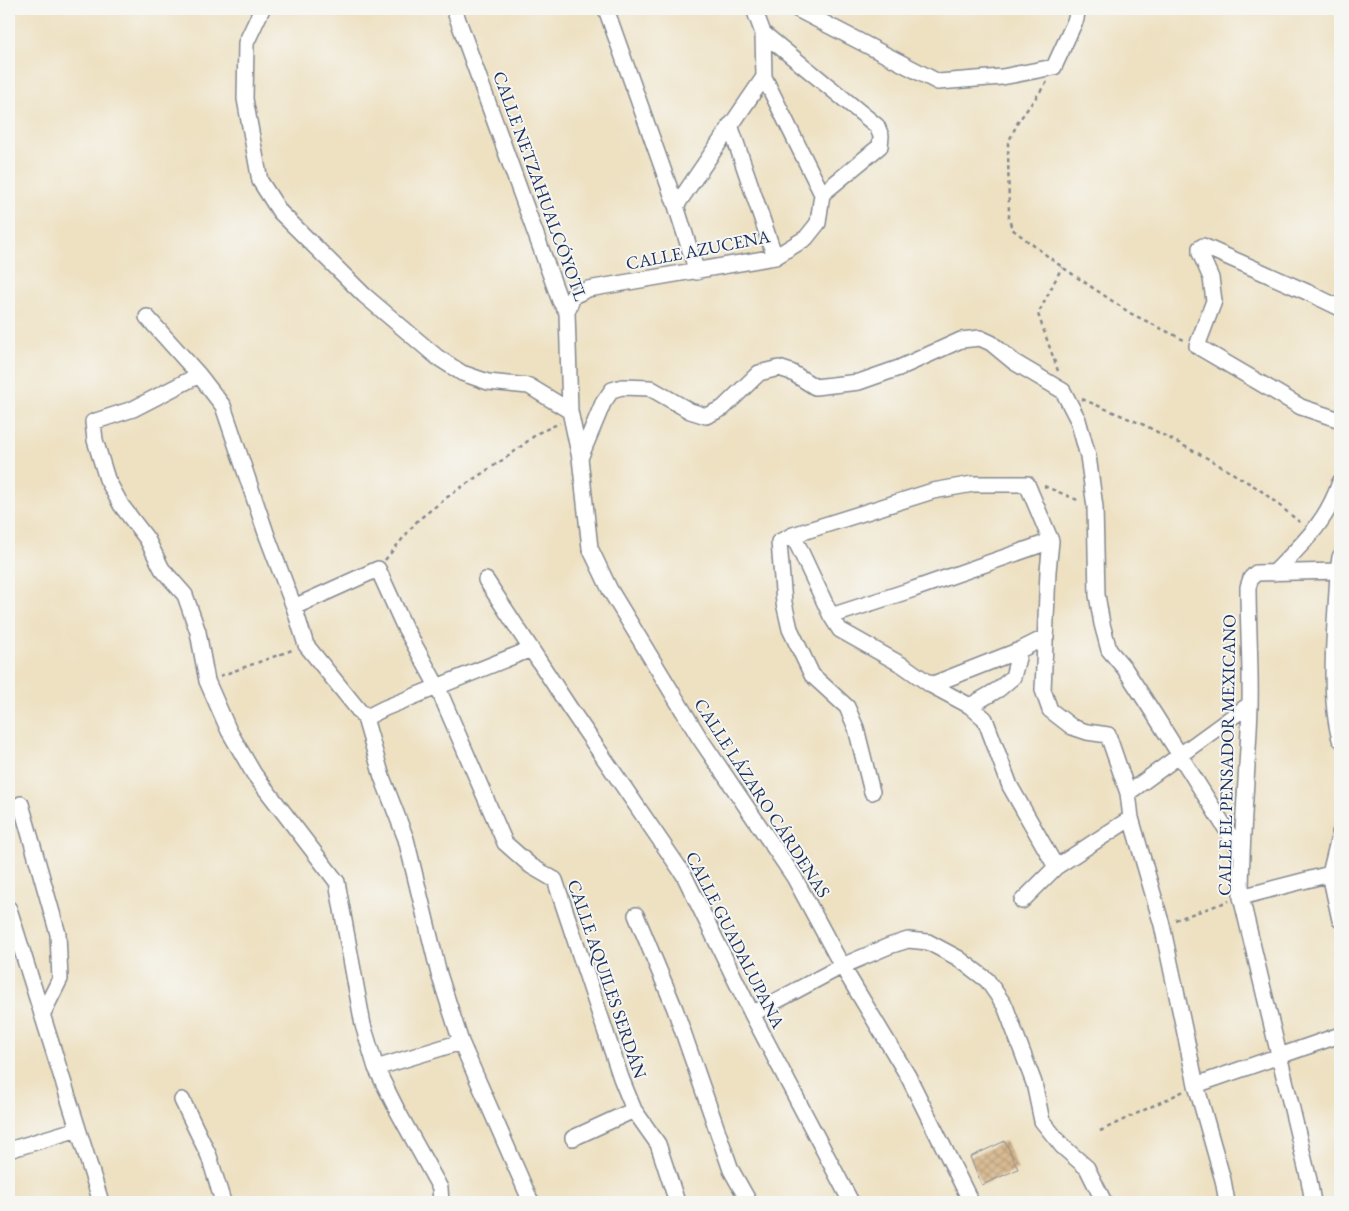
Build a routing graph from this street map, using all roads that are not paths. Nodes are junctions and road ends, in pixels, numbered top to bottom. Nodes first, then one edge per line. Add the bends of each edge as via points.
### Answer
1 (262, 9) edge
2 (606, 9) edge
3 (754, 9) edge
4 (796, 9) edge
5 (1076, 9) edge
6 (458, 10) edge
7 (763, 34) junction
8 (764, 77) junction
9 (730, 125) junction
10 (822, 194) junction
11 (676, 206) junction
12 (775, 257) junction
13 (697, 272) junction
14 (1340, 308) edge
15 (567, 312) junction
16 (147, 317) dead end
17 (199, 375) junction
18 (571, 414) junction
19 (1340, 420) edge
20 (580, 458) junction
21 (1340, 482) edge
22 (793, 535) junction
23 (1051, 541) junction
24 (1339, 567) edge
25 (1274, 573) junction
26 (486, 580) dead end
27 (294, 607) junction
28 (831, 616) junction
29 (1046, 637) junction
30 (531, 649) junction
31 (1020, 650) junction
32 (1337, 671) edge
33 (932, 685) junction
34 (437, 686) junction
35 (1250, 704) junction
36 (970, 706) junction
37 (365, 718) junction
38 (1340, 739) edge
39 (1180, 756) junction
40 (872, 792) dead end
41 (1128, 793) junction
42 (22, 804) dead end
43 (1131, 818) junction
44 (1340, 833) edge
45 (1241, 853) junction
46 (1056, 866) junction
47 (1335, 874) edge
48 (1241, 896) junction
49 (1022, 901) dead end
50 (9, 909) edge
51 (636, 915) dead end
52 (1340, 920) edge
53 (842, 966) junction
54 (752, 1014) junction
55 (42, 1015) junction
56 (1340, 1035) edge
57 (461, 1042) junction
58 (1279, 1056) junction
59 (376, 1068) junction
60 (1196, 1085) junction
61 (182, 1100) dead end
62 (634, 1110) junction
63 (78, 1129) junction
64 (573, 1138) dead end
65 (9, 1150) edge
66 (101, 1202) edge
67 (223, 1202) edge
68 (441, 1202) edge
69 (531, 1202) edge
70 (677, 1202) edge
71 (749, 1202) edge
72 (851, 1202) edge
73 (971, 1202) edge
74 (1104, 1202) edge
75 (1227, 1202) edge
76 (1312, 1202) edge

1 - 18 street via 246,43 244,99 260,181 280,212 364,295 437,357 488,382 530,386
2 - 11 street
3 - 7 street
4 - 5 street via 938,82 1002,77 1054,67 1076,19
6 - 15 street, CALLE NETZAHUALCÓYOTL via 560,301
7 - 8 street
7 - 10 street via 877,126 881,136 880,146
8 - 9 street
8 - 10 street
9 - 11 street
9 - 12 street
10 - 12 street, CALLE AZUCENA via 818,223 806,238
11 - 13 street
12 - 13 street, CALLE AZUCENA
13 - 15 street, CALLE AZUCENA via 588,288 573,296
14 - 19 street via 1203,246 1200,248 1211,278 1214,301 1197,346 1301,407
15 - 18 street, CALLE NETZAHUALCÓYOTL
16 - 17 street
17 - 27 street via 223,406
17 - 59 street via 133,408 93,422 95,440 107,479 121,505 147,539 162,569 186,595 198,632 207,681 229,731 254,774 337,882 363,1025
18 - 20 street, CALLE NETZAHUALCÓYOTL
20 - 39 street via 603,403 612,390 622,387 650,388 690,411 706,416 724,408 759,373 779,368 816,387 859,382 961,340 980,338 991,343 1014,362 1063,391 1078,420 1088,456 1095,507 1097,595 1109,650 1125,669
20 - 53 street, CALLE LÁZARO CÁRDENAS via 590,548 610,590 699,737 794,877
21 - 25 street via 1330,508 1313,533
22 - 23 street via 933,491 973,484 1027,484
22 - 28 street
22 - 40 street via 779,542 784,603 790,629 812,675 847,707 856,728
23 - 28 street
23 - 29 street
24 - 25 street
24 - 32 street
25 - 35 street, CALLE EL PENSADOR MEXICANO via 1256,573 1248,587
26 - 30 street, CALLE GUADALUPANA
27 - 34 street, CALLE AQUILES SERDÁN via 378,569
27 - 37 street via 306,645
28 - 33 street via 840,630
29 - 31 street
29 - 41 street via 1043,690 1050,710 1072,727 1108,735
30 - 34 street
30 - 54 street, CALLE GUADALUPANA via 684,875
31 - 33 street
31 - 36 street via 1013,677
32 - 38 street via 1335,719
33 - 36 street
34 - 37 street
34 - 62 street, CALLE AQUILES SERDÁN via 505,843 532,866 556,880 620,1078
35 - 39 street
35 - 45 street, CALLE EL PENSADOR MEXICANO
36 - 46 street via 985,719 1010,786
37 - 57 street via 382,777 406,839 439,974
39 - 41 street
39 - 45 street
41 - 43 street
42 - 55 street via 58,934 60,978
43 - 46 street
43 - 60 street via 1162,925
44 - 47 street
45 - 48 street, CALLE EL PENSADOR MEXICANO
46 - 49 street
47 - 48 street
47 - 52 street
48 - 58 street, CALLE EL PENSADOR MEXICANO
50 - 55 street
51 - 71 street via 675,1009 731,1170
53 - 54 street
53 - 73 street, CALLE LÁZARO CÁRDENAS via 908,1076
53 - 74 street via 908,940 928,942 958,958 987,980 1005,1006 1034,1083 1042,1121 1062,1146 1088,1168
54 - 72 street, CALLE GUADALUPANA
55 - 63 street
56 - 58 street
57 - 59 street
57 - 69 street
58 - 60 street
58 - 76 street, CALLE EL PENSADOR MEXICANO
59 - 68 street via 440,1188
60 - 75 street
61 - 67 street via 209,1156
62 - 64 street
62 - 70 street, CALLE AQUILES SERDÁN via 658,1144
63 - 65 street
63 - 66 street

